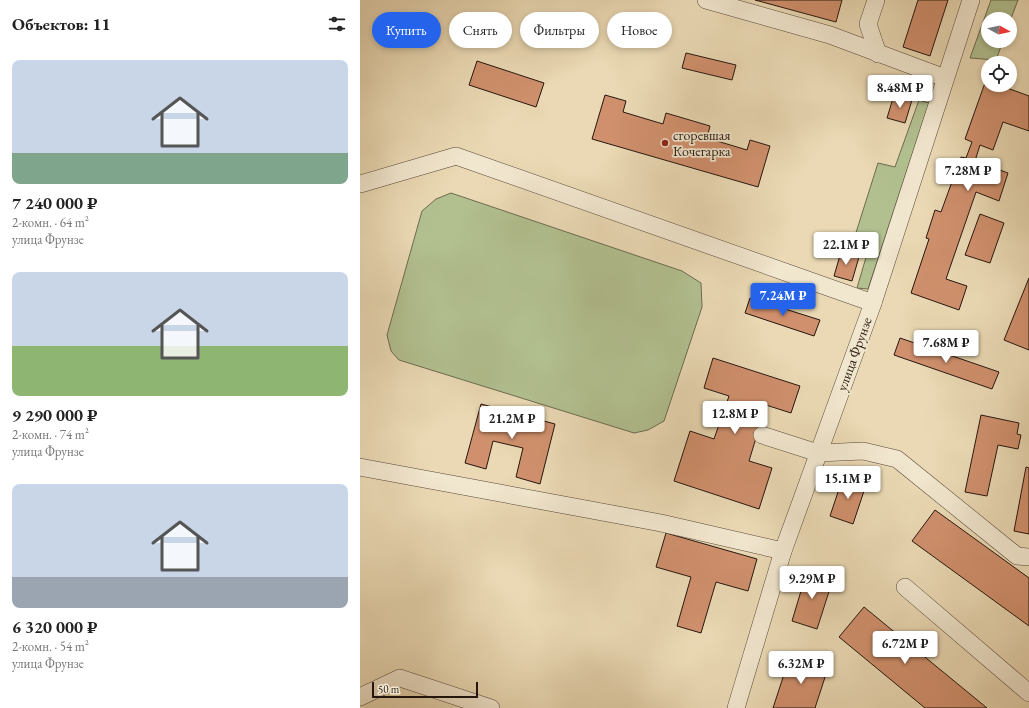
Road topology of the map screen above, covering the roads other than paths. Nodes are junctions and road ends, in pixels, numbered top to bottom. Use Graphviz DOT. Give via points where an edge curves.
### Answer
graph roads {
  1 [pos="706,0"];
  2 [pos="876,0"];
  3 [pos="971,0"];
  4 [pos="878,54"];
  5 [pos="945,78"];
  6 [pos="360,184"];
  7 [pos="873,302"];
  8 [pos="762,435"];
  9 [pos="818,453"];
  10 [pos="360,467"];
  11 [pos="782,551"];
  12 [pos="1029,557"];
  13 [pos="905,587"];
  14 [pos="1029,692"];
  15 [pos="360,697"];
  16 [pos="491,708"];
  17 [pos="736,708"];
  1 -- 4 [label="street" via="830,35"];
  2 -- 4 [label="street" via="868,24"];
  3 -- 5 [label="street, улица Фрунзе"];
  4 -- 5 [label="street"];
  5 -- 7 [label="street, улица Фрунзе"];
  6 -- 7 [label="street" via="456,156"];
  7 -- 9 [label="street, улица Фрунзе"];
  8 -- 9 [label="street"];
  9 -- 11 [label="street, улица Фрунзе"];
  9 -- 12 [label="street" via="863,451 897,459 1017,556"];
  10 -- 11 [label="street" via="661,523"];
  11 -- 17 [label="street, улица Фрунзе"];
  13 -- 14 [label="street"];
  15 -- 16 [label="street" via="400,678"];
}
